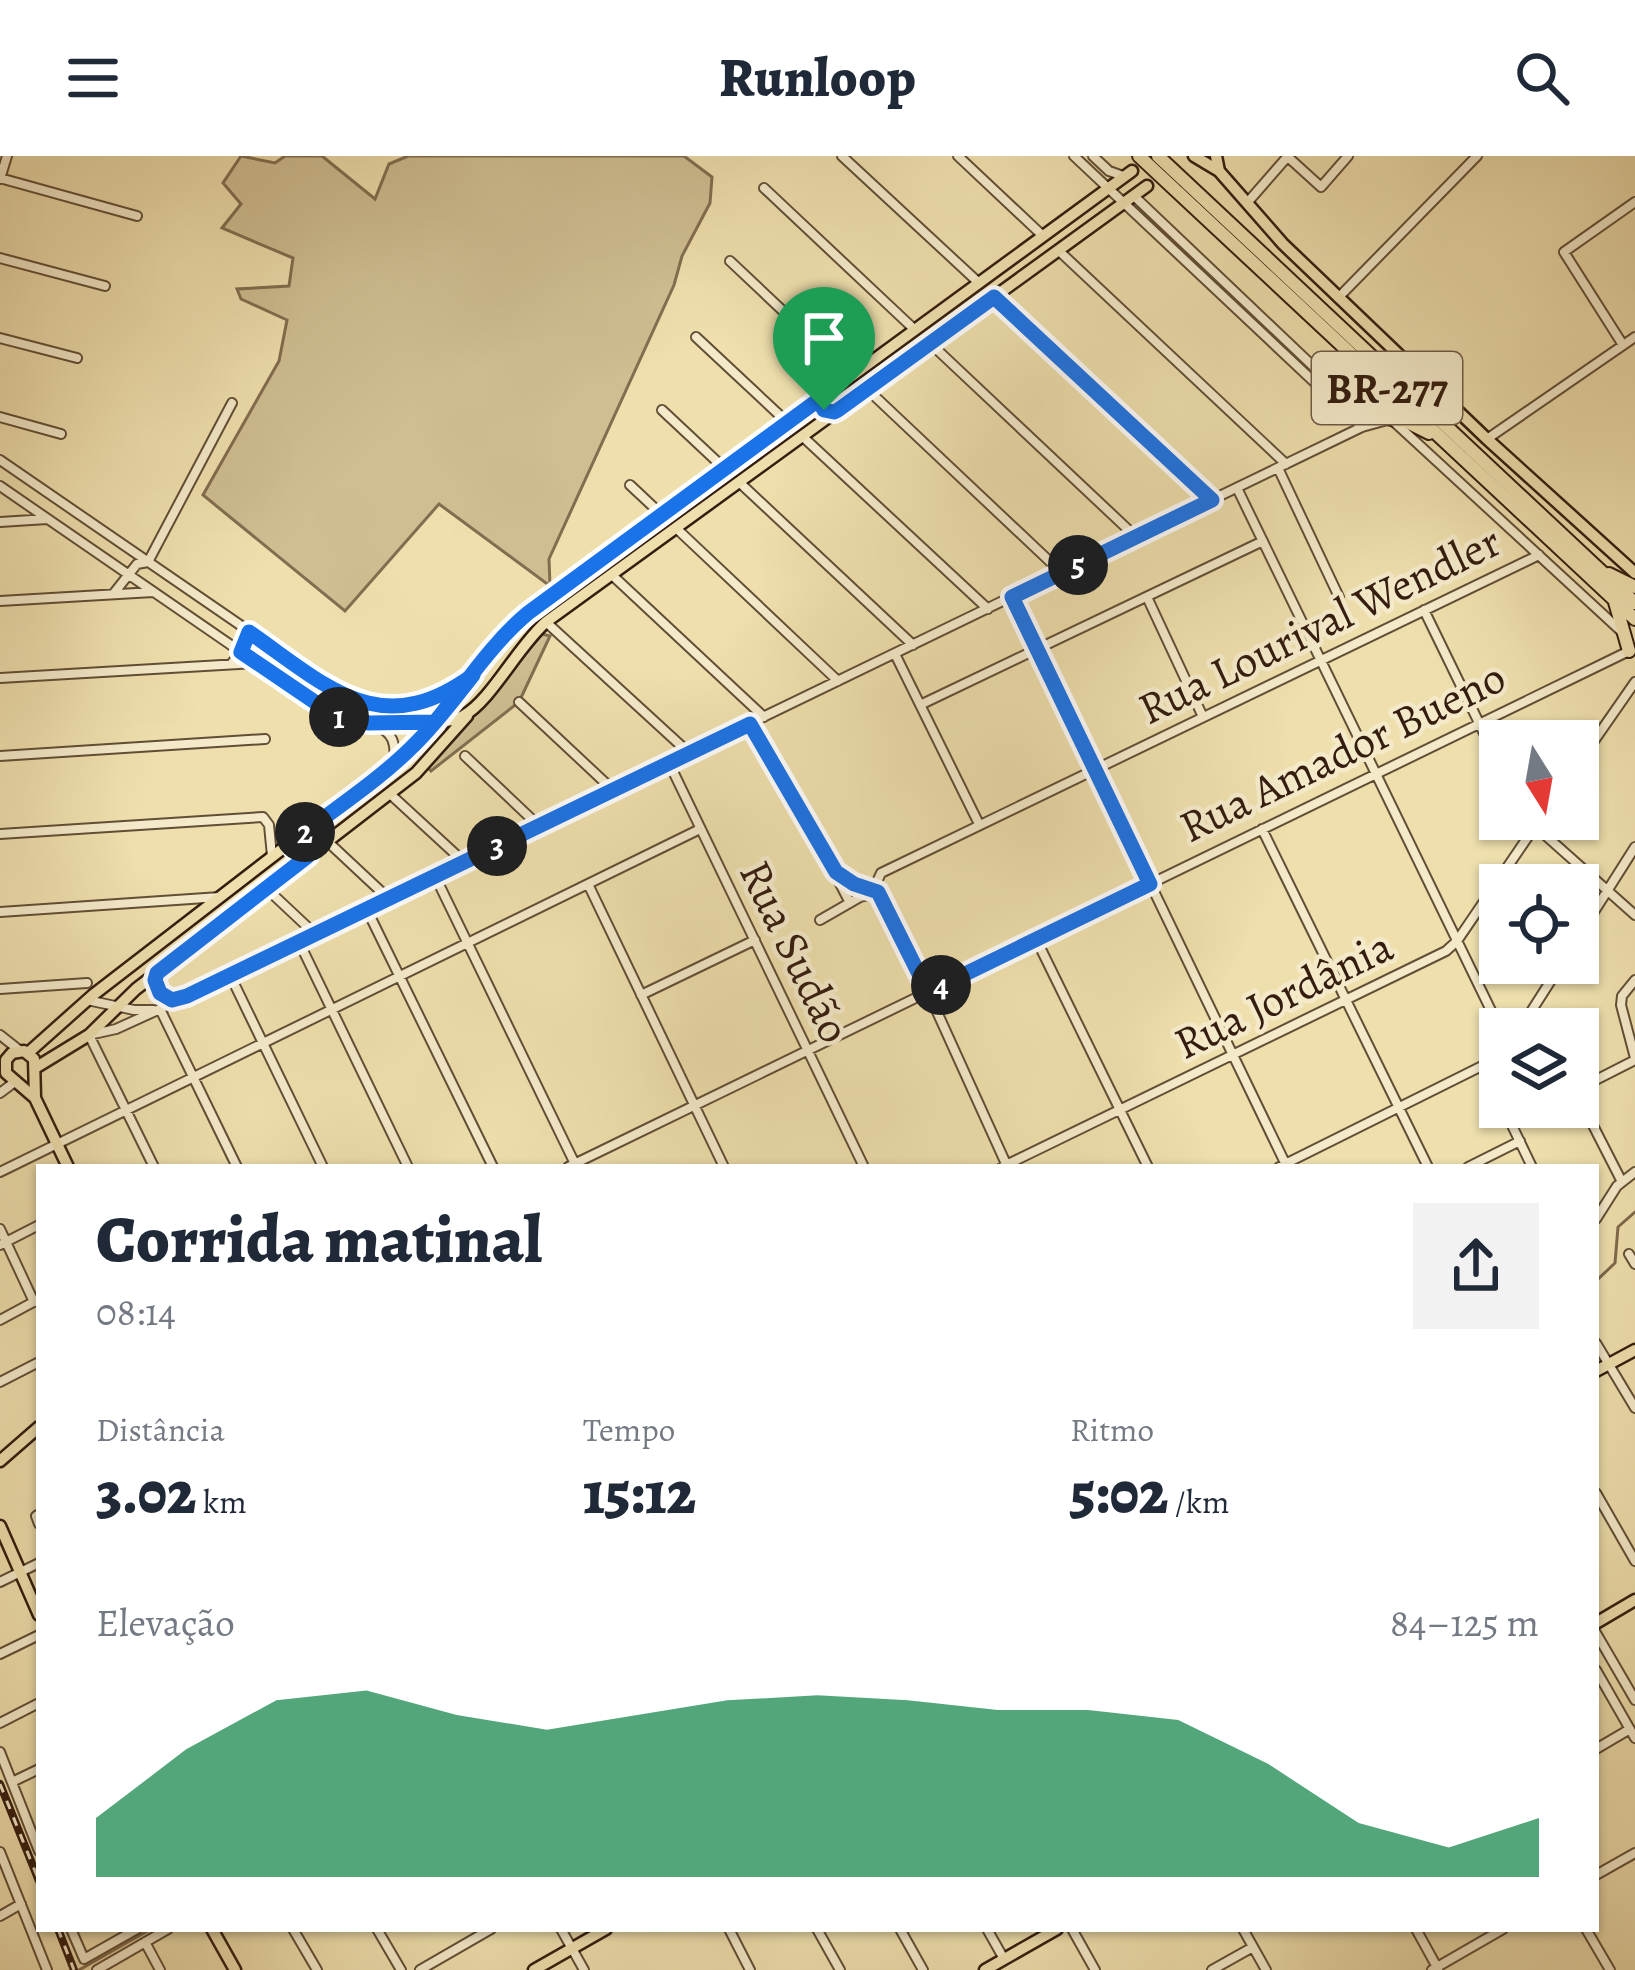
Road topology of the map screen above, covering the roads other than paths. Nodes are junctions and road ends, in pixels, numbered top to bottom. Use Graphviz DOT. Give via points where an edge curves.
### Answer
graph roads {
  1 [pos="7,156"];
  2 [pos="842,156"];
  3 [pos="958,156"];
  4 [pos="1074,156"];
  5 [pos="1093,156"];
  6 [pos="1139,156"];
  7 [pos="1158,156"];
  8 [pos="1214,156"];
  9 [pos="1288,156"];
  10 [pos="1348,156"];
  11 [pos="1477,156"];
  12 [pos="1187,158"];
  13 [pos="1219,171"];
  14 [pos="1128,174"];
  15 [pos="0,179"];
  16 [pos="1147,186"];
  17 [pos="764,188"];
  18 [pos="1108,189"];
  19 [pos="1128,199"];
  20 [pos="1635,202"];
  21 [pos="1246,204"];
  22 [pos="137,215"];
  23 [pos="1043,236"];
  24 [pos="1027,248"];
  25 [pos="1058,250"];
  26 [pos="0,258"];
  27 [pos="730,261"];
  28 [pos="1041,262"];
  29 [pos="1005,264"];
  30 [pos="1016,281"];
  31 [pos="979,283"];
  32 [pos="105,286"];
  33 [pos="994,297"];
  34 [pos="1338,298"];
  35 [pos="915,330"];
  36 [pos="696,337"];
  37 [pos="1635,337"];
  38 [pos="0,338"];
  39 [pos="930,343"];
  40 [pos="1623,345"];
  41 [pos="77,358"];
  42 [pos="852,376"];
  43 [pos="867,389"];
  44 [pos="825,395"];
  45 [pos="232,404"];
  46 [pos="662,410"];
  47 [pos="838,410"];
  48 [pos="800,414"];
  49 [pos="0,417"];
  50 [pos="1391,419"];
  51 [pos="788,423"];
  52 [pos="814,428"];
  53 [pos="1362,428"];
  54 [pos="62,434"];
  55 [pos="802,436"];
  56 [pos="1487,439"];
  57 [pos="1448,445"];
  58 [pos="0,460"];
  59 [pos="1282,466"];
  60 [pos="724,469"];
  61 [pos="739,482"];
  62 [pos="630,485"];
  63 [pos="0,486"];
  64 [pos="1237,488"];
  65 [pos="1212,500"];
  66 [pos="662,515"];
  67 [pos="48,519"];
  68 [pos="0,522"];
  69 [pos="676,528"];
  70 [pos="640,531"];
  71 [pos="1136,537"];
  72 [pos="1263,541"];
  73 [pos="622,544"];
  74 [pos="654,544"];
  75 [pos="1538,555"];
  76 [pos="633,559"];
  77 [pos="148,562"];
  78 [pos="1598,569"];
  79 [pos="1062,572"];
  80 [pos="1635,573"];
  81 [pos="129,575"];
  82 [pos="612,575"];
  83 [pos="1635,586"];
  84 [pos="153,592"];
  85 [pos="114,593"];
  86 [pos="1012,597"];
  87 [pos="1147,597"];
  88 [pos="1339,597"];
  89 [pos="0,601"];
  90 [pos="1615,601"];
  91 [pos="1635,603"];
  92 [pos="988,609"];
  93 [pos="1424,610"];
  94 [pos="1635,619"];
  95 [pos="546,622"];
  96 [pos="249,632"];
  97 [pos="1624,634"];
  98 [pos="222,639"];
  99 [pos="914,645"];
  100 [pos="1037,649"];
  101 [pos="241,652"];
  102 [pos="895,653"];
  103 [pos="1632,654"];
  104 [pos="1321,660"];
  105 [pos="258,663"];
  106 [pos="231,664"];
  107 [pos="213,665"];
  108 [pos="473,675"];
  109 [pos="0,679"];
  110 [pos="838,681"];
  111 [pos="1635,682"];
  112 [pos="519,702"];
  113 [pos="920,705"];
  114 [pos="473,709"];
  115 [pos="764,717"];
  116 [pos="1203,717"];
  117 [pos="1488,720"];
  118 [pos="435,722"];
  119 [pos="369,723"];
  120 [pos="750,724"];
  121 [pos="1479,724"];
  122 [pos="1599,734"];
  123 [pos="265,739"];
  124 [pos="689,753"];
  125 [pos="0,756"];
  126 [pos="465,756"];
  127 [pos="394,763"];
  128 [pos="669,763"];
  129 [pos="1095,769"];
  130 [pos="1376,774"];
  131 [pos="613,790"];
  132 [pos="389,793"];
  133 [pos="980,825"];
  134 [pos="539,826"];
  135 [pos="700,829"];
  136 [pos="1262,829"];
  137 [pos="0,834"];
  138 [pos="296,839"];
  139 [pos="1522,840"];
  140 [pos="1553,840"];
  141 [pos="327,841"];
  142 [pos="1635,847"];
  143 [pos="308,856"];
  144 [pos="272,857"];
  145 [pos="464,862"];
  146 [pos="831,866"];
  147 [pos="288,872"];
  148 [pos="435,876"];
  149 [pos="588,884"];
  150 [pos="1150,884"];
  151 [pos="266,888"];
  152 [pos="1607,891"];
  153 [pos="878,892"];
  154 [pos="388,899"];
  155 [pos="850,903"];
  156 [pos="1599,904"];
  157 [pos="199,905"];
  158 [pos="367,909"];
  159 [pos="0,911"];
  160 [pos="1635,915"];
  161 [pos="820,920"];
  162 [pos="315,934"];
  163 [pos="1036,939"];
  164 [pos="754,940"];
  165 [pos="1457,941"];
  166 [pos="299,942"];
  167 [pos="467,942"];
  168 [pos="157,973"];
  169 [pos="230,976"];
  170 [pos="399,976"];
  171 [pos="1635,980"];
  172 [pos="87,983"];
  173 [pos="0,989"];
  174 [pos="928,992"];
  175 [pos="641,994"];
  176 [pos="87,1000"];
  177 [pos="179,1000"];
  178 [pos="1346,1000"];
  179 [pos="118,1006"];
  180 [pos="1490,1008"];
  181 [pos="331,1009"];
  182 [pos="160,1010"];
  183 [pos="0,1035"];
  184 [pos="89,1035"];
  185 [pos="262,1042"];
  186 [pos="808,1051"];
  187 [pos="24,1052"];
  188 [pos="1232,1055"];
  189 [pos="1635,1059"];
  190 [pos="2,1063"];
  191 [pos="1479,1069"];
  192 [pos="34,1071"];
  193 [pos="193,1076"];
  194 [pos="1599,1080"];
  195 [pos="16,1081"];
  196 [pos="0,1093"];
  197 [pos="35,1098"];
  198 [pos="694,1106"];
  199 [pos="125,1109"];
  200 [pos="1399,1109"];
  201 [pos="1120,1110"];
  202 [pos="1514,1128"];
  203 [pos="1596,1128"];
  204 [pos="1520,1141"];
  205 [pos="56,1142"];
  206 [pos="67,1164"];
  207 [pos="152,1164"];
  208 [pos="236,1164"];
  209 [pos="322,1164"];
  210 [pos="407,1164"];
  211 [pos="492,1164"];
  212 [pos="572,1164"];
  213 [pos="577,1164"];
  214 [pos="723,1164"];
  215 [pos="863,1164"];
  216 [pos="1004,1164"];
  217 [pos="1009,1164"];
  218 [pos="1147,1164"];
  219 [pos="1283,1164"];
  220 [pos="1288,1164"];
  221 [pos="1426,1164"];
  222 [pos="1474,1164"];
  223 [pos="1531,1164"];
  224 [pos="0,1172"];
  225 [pos="1635,1172"];
  226 [pos="1622,1182"];
  227 [pos="1599,1215"];
  228 [pos="36,1227"];
  229 [pos="0,1229"];
  230 [pos="3,1244"];
  231 [pos="1629,1254"];
  232 [pos="1635,1264"];
  233 [pos="36,1300"];
  234 [pos="0,1320"];
  235 [pos="1599,1348"];
  236 [pos="1635,1350"];
  237 [pos="36,1364"];
  238 [pos="1610,1364"];
  239 [pos="1599,1370"];
  240 [pos="0,1382"];
  241 [pos="1635,1408"];
  242 [pos="36,1430"];
  243 [pos="0,1461"];
  244 [pos="1599,1498"];
  245 [pos="0,1526"];
  246 [pos="1635,1561"];
  247 [pos="36,1565"];
  248 [pos="21,1573"];
  249 [pos="0,1582"];
  250 [pos="1635,1600"];
  251 [pos="36,1608"];
  252 [pos="1599,1621"];
  253 [pos="36,1636"];
  254 [pos="1599,1638"];
  255 [pos="0,1654"];
  256 [pos="1599,1675"];
  257 [pos="1635,1700"];
  258 [pos="36,1705"];
  259 [pos="0,1723"];
  260 [pos="1633,1734"];
  261 [pos="1599,1748"];
  262 [pos="0,1752"];
  263 [pos="36,1770"];
  264 [pos="12,1782"];
  265 [pos="36,1843"];
  266 [pos="0,1852"];
  267 [pos="1635,1853"];
  268 [pos="1599,1873"];
  269 [pos="21,1904"];
  270 [pos="0,1916"];
  271 [pos="72,1932"];
  272 [pos="132,1932"];
  273 [pos="163,1932"];
  274 [pos="214,1932"];
  275 [pos="295,1932"];
  276 [pos="382,1932"];
  277 [pos="486,1932"];
  278 [pos="563,1932"];
  279 [pos="601,1932"];
  280 [pos="731,1932"];
  281 [pos="819,1932"];
  282 [pos="902,1932"];
  283 [pos="988,1932"];
  284 [pos="1052,1932"];
  285 [pos="1074,1932"];
  286 [pos="1245,1932"];
  287 [pos="1418,1932"];
  288 [pos="1498,1932"];
  289 [pos="1588,1932"];
  290 [pos="145,1942"];
  291 [pos="1253,1947"];
  292 [pos="572,1948"];
  293 [pos="1004,1959"];
  294 [pos="1436,1969"];
  295 [pos="46,1970"];
  296 [pos="97,1970"];
  297 [pos="160,1970"];
  298 [pos="235,1970"];
  299 [pos="317,1970"];
  300 [pos="401,1970"];
  301 [pos="420,1970"];
  302 [pos="534,1970"];
  303 [pos="584,1970"];
  304 [pos="750,1970"];
  305 [pos="840,1970"];
  306 [pos="923,1970"];
  307 [pos="985,1970"];
  308 [pos="1096,1970"];
  309 [pos="1212,1970"];
  310 [pos="1266,1970"];
  311 [pos="1610,1970"];
  1 -- 15 [label="street"];
  2 -- 31 [label="street"];
  3 -- 23 [label="street"];
  4 -- 18 [label="street"];
  5 -- 14 [label="street" via="1109,171"];
  6 -- 57 [label="highway, BR-277"];
  7 -- 78 [label="highway, BR-277"];
  8 -- 13 [label="main road, BR-277"];
  9 -- 10 [label="street" via="1321,187"];
  9 -- 21 [label="street"];
  11 -- 34 [label="street"];
  12 -- 13 [label="main road, BR-277"];
  13 -- 21 [label="main road, BR-277"];
  14 -- 18 [label="main road"];
  15 -- 22 [label="street"];
  16 -- 19 [label="main road"];
  17 -- 35 [label="street"];
  18 -- 19 [label="street"];
  18 -- 23 [label="main road"];
  19 -- 25 [label="main road"];
  19 -- 53 [label="street"];
  20 -- 40 [label="street" via="1564,252"];
  21 -- 34 [label="main road, BR-277"];
  23 -- 24 [label="main road"];
  24 -- 28 [label="main road" via="1025,260"];
  24 -- 29 [label="main road"];
  25 -- 28 [label="main road"];
  25 -- 59 [label="street"];
  26 -- 32 [label="street"];
  27 -- 42 [label="street"];
  28 -- 30 [label="main road"];
  29 -- 30 [label="main road" via="1018,271"];
  29 -- 31 [label="main road"];
  30 -- 33 [label="main road"];
  31 -- 35 [label="main road"];
  33 -- 39 [label="main road"];
  33 -- 65 [label="street"];
  34 -- 56 [label="main road, BR-277"];
  35 -- 42 [label="main road"];
  36 -- 51 [label="street"];
  37 -- 40 [label="street"];
  38 -- 41 [label="street"];
  39 -- 43 [label="main road"];
  39 -- 71 [label="street"];
  40 -- 56 [label="street"];
  42 -- 44 [label="main road"];
  43 -- 47 [label="main road"];
  43 -- 79 [label="street"];
  44 -- 47 [label="main road" via="824,410"];
  44 -- 48 [label="main road"];
  45 -- 77 [label="street"];
  46 -- 60 [label="street"];
  47 -- 52 [label="main road"];
  48 -- 51 [label="main road"];
  48 -- 52 [label="main road" via="812,413"];
  49 -- 54 [label="street"];
  50 -- 53 [label="street"];
  50 -- 57 [label="highway"];
  50 -- 75 [label="street"];
  51 -- 60 [label="main road"];
  52 -- 55 [label="main road"];
  53 -- 59 [label="street"];
  55 -- 61 [label="main road"];
  55 -- 92 [label="street"];
  56 -- 80 [label="main road"];
  57 -- 90 [label="highway, BR-277"];
  58 -- 77 [label="street"];
  59 -- 64 [label="street"];
  59 -- 88 [label="street"];
  60 -- 66 [label="main road"];
  61 -- 69 [label="main road"];
  61 -- 99 [label="street"];
  62 -- 66 [label="street"];
  63 -- 67 [label="street"];
  64 -- 65 [label="street"];
  64 -- 72 [label="street"];
  65 -- 71 [label="street"];
  66 -- 70 [label="main road"];
  67 -- 68 [label="street"];
  67 -- 81 [label="street"];
  69 -- 74 [label="main road"];
  69 -- 110 [label="street"];
  70 -- 73 [label="main road"];
  70 -- 74 [label="main road" via="644,544"];
  71 -- 79 [label="street"];
  72 -- 87 [label="street"];
  72 -- 104 [label="street"];
  73 -- 76 [label="main road" via="634,550"];
  73 -- 108 [label="main road" via="518,621"];
  74 -- 76 [label="main road"];
  75 -- 93 [label="street, Rua Lourival Wendler"];
  75 -- 97 [label="street"];
  76 -- 82 [label="main road"];
  77 -- 81 [label="street"];
  77 -- 96 [label="street"];
  78 -- 83 [label="highway"];
  78 -- 91 [label="highway, BR-277"];
  79 -- 86 [label="street"];
  81 -- 84 [label="street"];
  81 -- 85 [label="street"];
  82 -- 95 [label="main road"];
  82 -- 115 [label="street"];
  84 -- 85 [label="street"];
  84 -- 98 [label="street"];
  85 -- 89 [label="street"];
  86 -- 92 [label="street"];
  86 -- 100 [label="street"];
  87 -- 100 [label="street"];
  87 -- 116 [label="street"];
  90 -- 94 [label="highway, BR-277"];
  90 -- 97 [label="highway"];
  92 -- 99 [label="street"];
  93 -- 104 [label="street, Rua Lourival Wendler"];
  93 -- 121 [label="street"];
  95 -- 114 [label="main road"];
  95 -- 124 [label="street"];
  96 -- 101 [label="street"];
  96 -- 108 [label="street" via="336,692 372,705 435,699"];
  97 -- 103 [label="highway"];
  98 -- 101 [label="street"];
  98 -- 107 [label="street"];
  99 -- 102 [label="street"];
  100 -- 113 [label="street"];
  100 -- 129 [label="street"];
  101 -- 105 [label="street"];
  101 -- 106 [label="street"];
  102 -- 110 [label="street"];
  102 -- 113 [label="street"];
  103 -- 117 [label="street, Rua Amador Bueno"];
  104 -- 116 [label="street, Rua Lourival Wendler"];
  104 -- 130 [label="street"];
  105 -- 106 [label="street"];
  105 -- 119 [label="street" via="331,713"];
  106 -- 107 [label="street"];
  107 -- 109 [label="street"];
  108 -- 118 [label="main road"];
  110 -- 115 [label="street"];
  111 -- 122 [label="street"];
  112 -- 131 [label="street"];
  113 -- 133 [label="street"];
  114 -- 118 [label="main road"];
  114 -- 132 [label="main road"];
  115 -- 120 [label="street"];
  116 -- 129 [label="street, Rua Lourival Wendler"];
  118 -- 119 [label="street"];
  118 -- 127 [label="main road"];
  119 -- 127 [label="street" via="392,736"];
  120 -- 124 [label="street"];
  120 -- 146 [label="street"];
  121 -- 130 [label="street, Rua Amador Bueno"];
  123 -- 125 [label="street"];
  124 -- 128 [label="street"];
  126 -- 134 [label="street"];
  127 -- 138 [label="main road"];
  128 -- 131 [label="street"];
  128 -- 135 [label="street, Rua Sudão"];
  129 -- 133 [label="street, Rua Lourival Wendler"];
  129 -- 150 [label="street"];
  130 -- 136 [label="street, Rua Amador Bueno"];
  130 -- 165 [label="street"];
  131 -- 134 [label="street"];
  132 -- 141 [label="main road"];
  132 -- 145 [label="street"];
  133 -- 153 [label="street, Rua Lourival Wendler" via="881,873"];
  134 -- 145 [label="street"];
  135 -- 149 [label="street"];
  135 -- 164 [label="street, Rua Sudão"];
  136 -- 150 [label="street, Rua Amador Bueno"];
  136 -- 178 [label="street"];
  137 -- 144 [label="street" via="263,817"];
  138 -- 143 [label="main road" via="294,849"];
  138 -- 144 [label="main road"];
  139 -- 165 [label="street, Rua Jordânia"];
  140 -- 152 [label="street"];
  141 -- 143 [label="main road"];
  141 -- 154 [label="street"];
  142 -- 152 [label="street"];
  143 -- 147 [label="main road"];
  144 -- 147 [label="main road" via="283,857"];
  144 -- 157 [label="main road"];
  145 -- 148 [label="street"];
  146 -- 153 [label="street"];
  146 -- 155 [label="street"];
  147 -- 151 [label="main road"];
  148 -- 154 [label="street"];
  148 -- 167 [label="street"];
  149 -- 167 [label="street"];
  149 -- 175 [label="street"];
  150 -- 163 [label="street, Rua Amador Bueno"];
  150 -- 188 [label="street"];
  151 -- 162 [label="street"];
  151 -- 168 [label="main road"];
  152 -- 156 [label="street"];
  152 -- 160 [label="street"];
  153 -- 155 [label="street, Rua Lourival Wendler"];
  153 -- 174 [label="street"];
  154 -- 158 [label="street"];
  155 -- 161 [label="street, Rua Lourival Wendler"];
  157 -- 159 [label="street"];
  157 -- 176 [label="main road"];
  158 -- 162 [label="street"];
  158 -- 170 [label="street"];
  162 -- 166 [label="street"];
  163 -- 174 [label="street, Rua Amador Bueno"];
  163 -- 201 [label="street"];
  164 -- 175 [label="street"];
  164 -- 186 [label="street, Rua Sudão"];
  165 -- 178 [label="street, Rua Jordânia"];
  165 -- 180 [label="street"];
  166 -- 169 [label="street"];
  166 -- 181 [label="street"];
  167 -- 170 [label="street"];
  167 -- 212 [label="street"];
  168 -- 177 [label="main road" via="160,993"];
  168 -- 179 [label="main road"];
  169 -- 177 [label="street"];
  169 -- 185 [label="street"];
  170 -- 181 [label="street"];
  170 -- 211 [label="street"];
  171 -- 189 [label="street" via="1621,1005"];
  172 -- 173 [label="street"];
  174 -- 186 [label="street, Rua Amador Bueno"];
  174 -- 216 [label="street"];
  175 -- 198 [label="street"];
  176 -- 179 [label="street"];
  176 -- 187 [label="main road"];
  177 -- 182 [label="street"];
  178 -- 188 [label="street, Rua Jordânia"];
  178 -- 200 [label="street"];
  179 -- 182 [label="street"];
  179 -- 184 [label="main road"];
  181 -- 185 [label="street"];
  181 -- 210 [label="street"];
  182 -- 184 [label="street"];
  182 -- 193 [label="street"];
  183 -- 187 [label="street"];
  184 -- 192 [label="main road"];
  184 -- 199 [label="street"];
  185 -- 193 [label="street"];
  185 -- 209 [label="street"];
  186 -- 198 [label="street, Rua Amador Bueno"];
  186 -- 215 [label="street, Rua Sudão"];
  187 -- 190 [label="main road"];
  187 -- 192 [label="main road"];
  188 -- 201 [label="street, Rua Jordânia"];
  188 -- 219 [label="street"];
  189 -- 194 [label="street"];
  190 -- 195 [label="main road"];
  191 -- 200 [label="street"];
  192 -- 195 [label="main road"];
  192 -- 197 [label="main road"];
  193 -- 199 [label="street"];
  193 -- 208 [label="street"];
  195 -- 196 [label="street"];
  195 -- 197 [label="main road"];
  197 -- 205 [label="main road"];
  198 -- 213 [label="street, Rua Amador Bueno"];
  198 -- 214 [label="street"];
  199 -- 205 [label="street"];
  199 -- 207 [label="street"];
  200 -- 220 [label="street"];
  200 -- 221 [label="street"];
  201 -- 217 [label="street, Rua Jordânia"];
  201 -- 218 [label="street"];
  202 -- 204 [label="street"];
  203 -- 226 [label="street"];
  204 -- 222 [label="street"];
  204 -- 223 [label="street"];
  205 -- 206 [label="main road"];
  205 -- 224 [label="street"];
  225 -- 226 [label="street"];
  226 -- 227 [label="street"];
  228 -- 230 [label="street"];
  229 -- 230 [label="street"];
  230 -- 233 [label="street"];
  231 -- 232 [label="street"];
  233 -- 234 [label="street"];
  235 -- 238 [label="street"];
  236 -- 238 [label="main road"];
  237 -- 240 [label="street"];
  238 -- 239 [label="main road"];
  238 -- 241 [label="street"];
  242 -- 243 [label="main road"];
  244 -- 246 [label="street"];
  245 -- 248 [label="main road"];
  247 -- 248 [label="street"];
  248 -- 249 [label="street"];
  248 -- 251 [label="main road"];
  250 -- 252 [label="main road"];
  253 -- 255 [label="street"];
  254 -- 257 [label="street"];
  256 -- 260 [label="street"];
  258 -- 259 [label="street"];
  260 -- 261 [label="street"];
  262 -- 264 [label="street"];
  263 -- 264 [label="street"];
  264 -- 265 [label="street"];
  266 -- 269 [label="street"];
  267 -- 268 [label="street"];
  269 -- 270 [label="street"];
  269 -- 295 [label="street"];
  271 -- 272 [label="street" via="84,1959"];
  273 -- 290 [label="street"];
  274 -- 298 [label="main road"];
  275 -- 299 [label="street"];
  276 -- 300 [label="street"];
  277 -- 301 [label="street"];
  278 -- 292 [label="street"];
  279 -- 292 [label="main road"];
  280 -- 304 [label="street"];
  281 -- 305 [label="street"];
  282 -- 306 [label="street"];
  283 -- 293 [label="street"];
  284 -- 293 [label="main road"];
  285 -- 308 [label="street"];
  286 -- 291 [label="street"];
  287 -- 294 [label="street"];
  288 -- 294 [label="street"];
  289 -- 311 [label="street"];
  290 -- 296 [label="street"];
  290 -- 297 [label="street"];
  291 -- 309 [label="street"];
  291 -- 310 [label="street"];
  292 -- 302 [label="main road"];
  292 -- 303 [label="street"];
  293 -- 307 [label="main road"];
}
